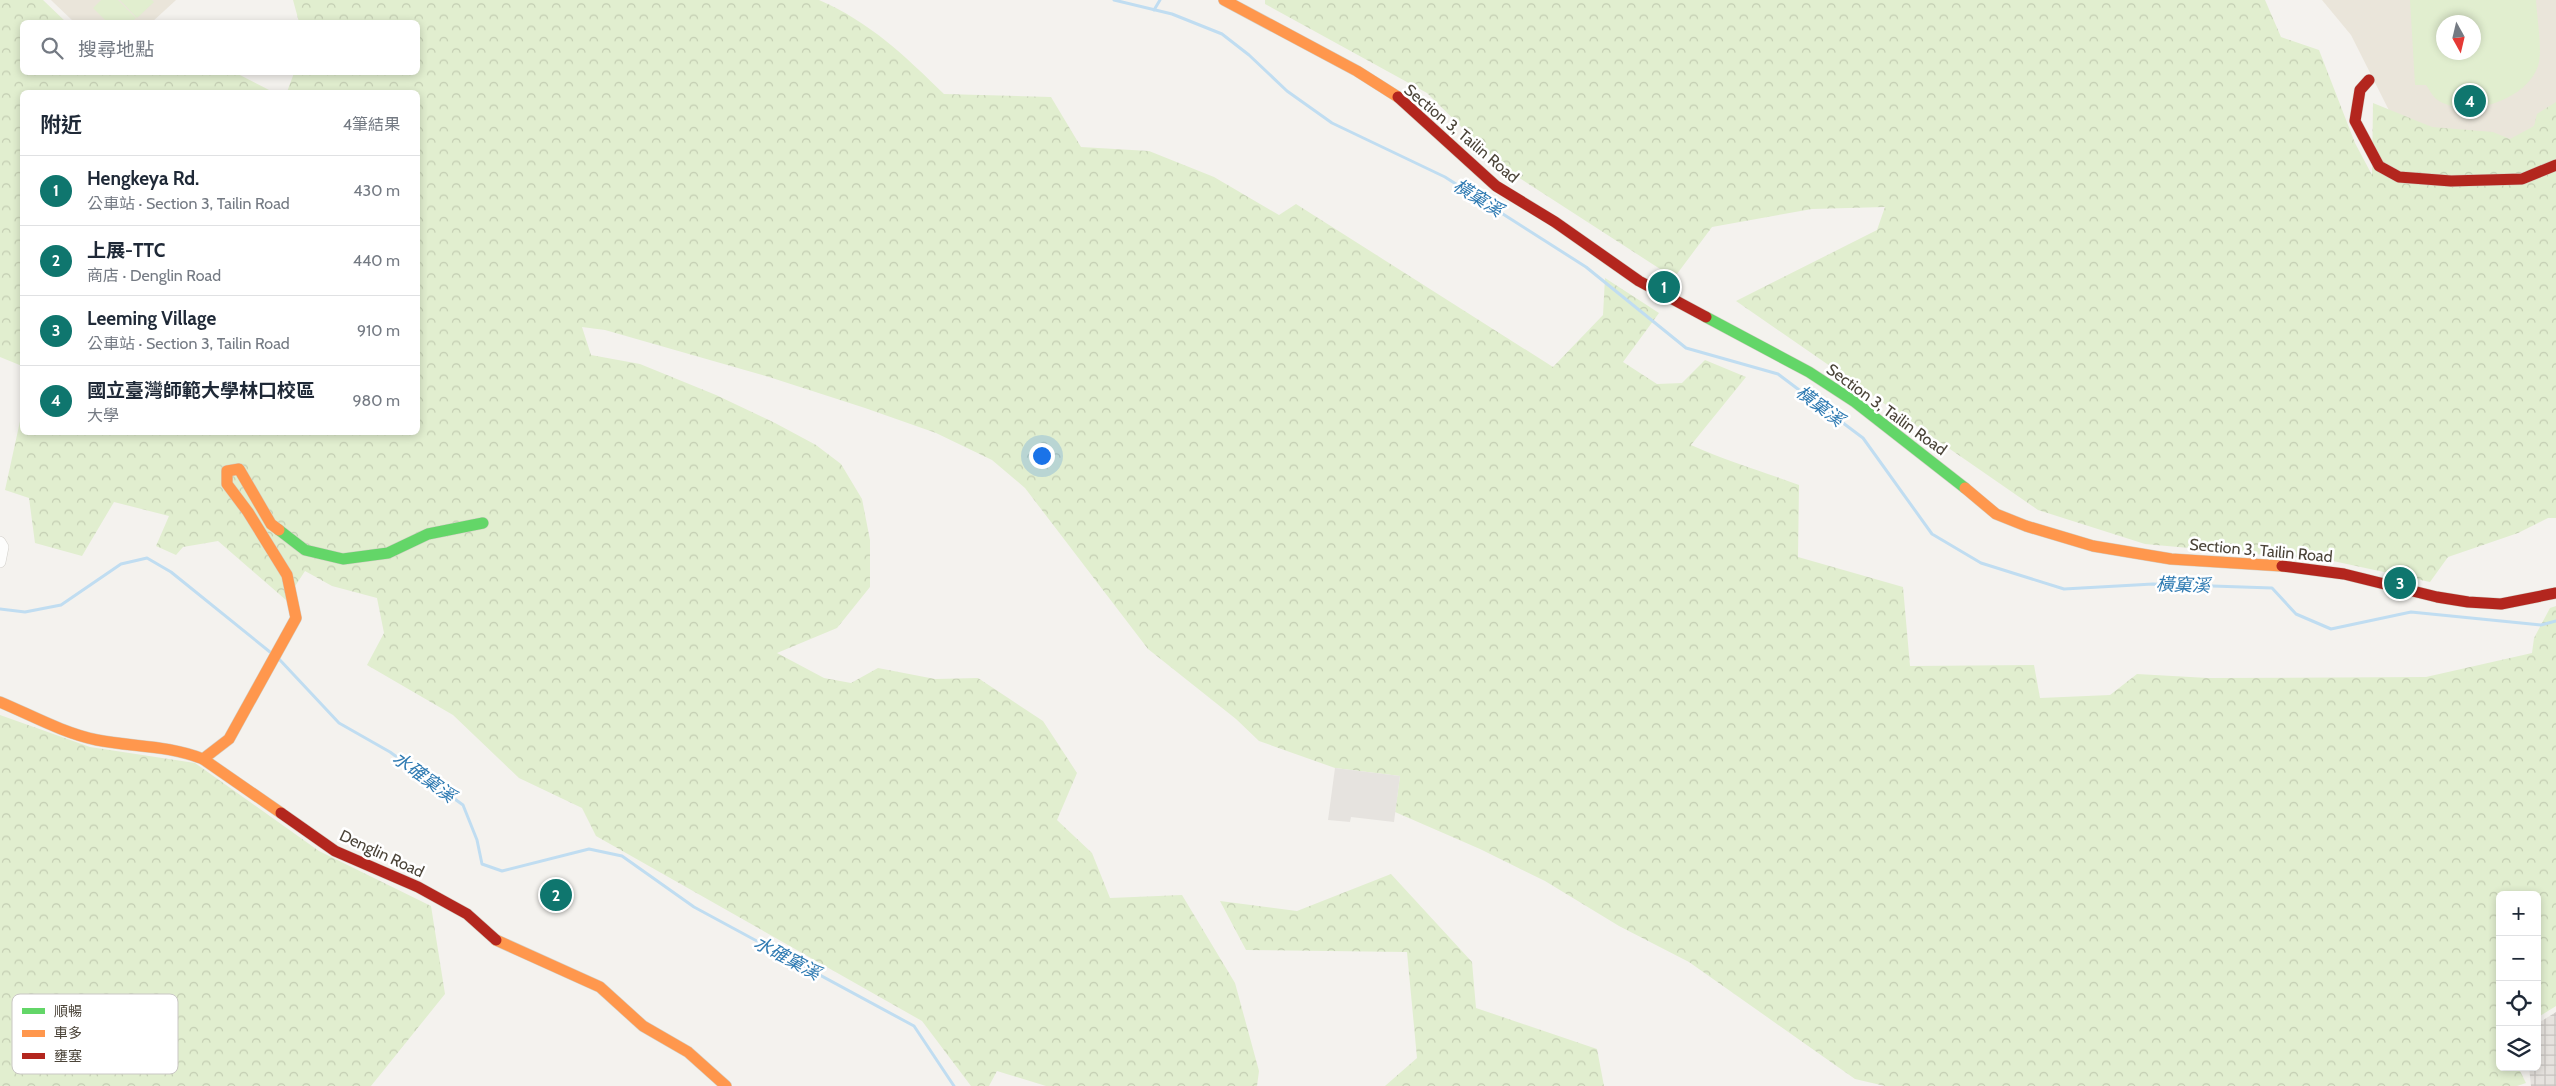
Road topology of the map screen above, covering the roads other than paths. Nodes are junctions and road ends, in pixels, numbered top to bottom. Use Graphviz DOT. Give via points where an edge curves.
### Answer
graph roads {
  1 [pos="1224,0"];
  2 [pos="2369,80"];
  3 [pos="2556,165"];
  4 [pos="483,523"];
  5 [pos="0,542"];
  6 [pos="0,562"];
  7 [pos="2556,593"];
  8 [pos="0,702"];
  9 [pos="203,759"];
  10 [pos="726,1086"];
  1 -- 7 [label="street, Section 3, Tailin Road" via="1357,71 1407,103 1496,186 1555,222 1638,281 1810,372 1939,466 1996,514 2093,546 2171,559 2325,571 2468,602 2501,604"];
  2 -- 3 [label="street" via="2360,90 2355,121 2379,166 2399,177 2451,181 2522,179"];
  4 -- 9 [label="street" via="428,534 388,553 343,559 305,550 298,545 271,524 239,469 228,472 227,484 288,575 296,618 229,739"];
  5 -- 6 [label="street" via="3,547"];
  8 -- 9 [label="street, Denglin Road" via="98,740 133,742 190,753"];
  9 -- 10 [label="street, Denglin Road" via="335,851 418,887 467,914 492,938 600,988 643,1026 688,1052"];
}
